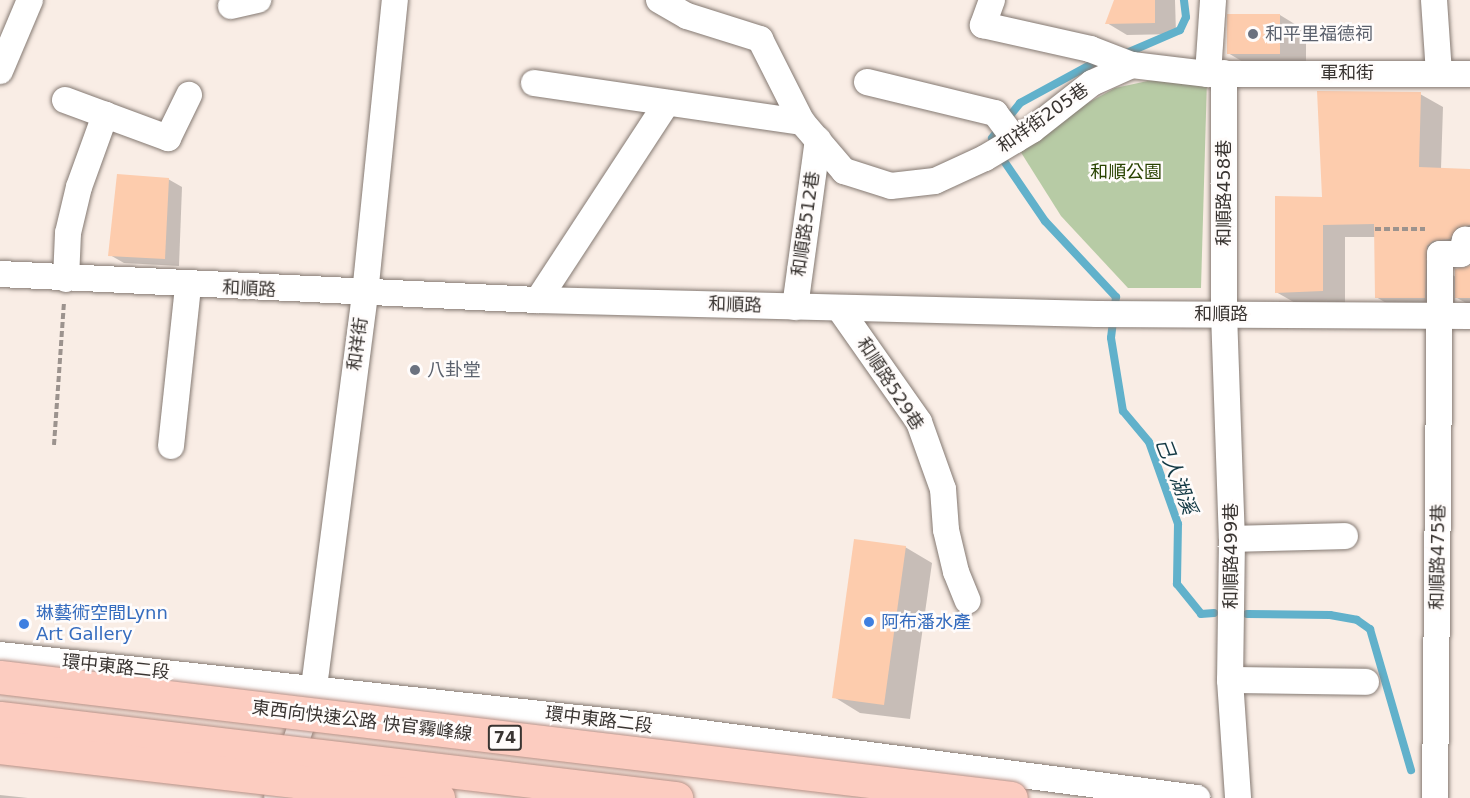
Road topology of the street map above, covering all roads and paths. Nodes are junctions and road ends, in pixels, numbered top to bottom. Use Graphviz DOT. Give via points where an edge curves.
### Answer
graph roads {
  1 [pos="30,0"];
  2 [pos="258,0"];
  3 [pos="395,0"];
  4 [pos="659,0"];
  5 [pos="992,0"];
  6 [pos="1213,0"];
  7 [pos="1434,0"];
  8 [pos="231,6"];
  9 [pos="1124,64"];
  10 [pos="0,71"];
  11 [pos="1216,73"];
  12 [pos="1439,73"];
  13 [pos="1470,74"];
  14 [pos="867,82"];
  15 [pos="534,83"];
  16 [pos="189,95"];
  17 [pos="65,100"];
  18 [pos="667,103"];
  19 [pos="105,115"];
  20 [pos="810,131"];
  21 [pos="1014,139"];
  22 [pos="1375,229"];
  23 [pos="1425,229"];
  24 [pos="1470,240"];
  25 [pos="0,274"];
  26 [pos="66,279"];
  27 [pos="188,286"];
  28 [pos="365,294"];
  29 [pos="538,300"];
  30 [pos="795,307"];
  31 [pos="839,308"];
  32 [pos="1224,314"];
  33 [pos="1441,316"];
  34 [pos="1470,316"];
  35 [pos="54,445"];
  36 [pos="171,446"];
  37 [pos="1345,536"];
  38 [pos="1232,539"];
  39 [pos="968,602"];
  40 [pos="0,655"];
  41 [pos="0,678"];
  42 [pos="1230,680"];
  43 [pos="1366,681"];
  44 [pos="314,687"];
  45 [pos="0,718"];
  46 [pos="0,732"];
  47 [pos="0,747"];
  48 [pos="286,763"];
  49 [pos="1054,789"];
  50 [pos="277,793"];
  51 [pos="438,798"];
  52 [pos="572,798"];
  53 [pos="676,798"];
  54 [pos="1011,798"];
  55 [pos="1197,798"];
  56 [pos="1238,798"];
  57 [pos="1435,798"];
  1 -- 10 [label="street"];
  2 -- 8 [label="street"];
  3 -- 28 [label="street, 和祥街"];
  4 -- 20 [label="street, 和祥街205巷" via="687,16 760,39"];
  5 -- 9 [label="street" via="983,25 1090,49"];
  6 -- 11 [label="street, 和順路458巷"];
  7 -- 12 [label="street"];
  9 -- 11 [label="street"];
  9 -- 21 [label="street, 和祥街205巷"];
  11 -- 12 [label="street, 軍和街"];
  11 -- 32 [label="street, 和順路458巷"];
  12 -- 13 [label="street, 軍和街"];
  14 -- 21 [label="street" via="997,116"];
  15 -- 18 [label="street"];
  16 -- 19 [label="street" via="168,138"];
  17 -- 19 [label="street"];
  18 -- 20 [label="street"];
  18 -- 29 [label="street"];
  19 -- 26 [label="street" via="68,233"];
  20 -- 21 [label="street, 和祥街205巷" via="844,171 891,186 935,181"];
  20 -- 30 [label="street, 和順路512巷"];
  22 -- 23 [label="path"];
  24 -- 33 [label="street, 和順路475巷" via="1465,240 1461,254 1440,254"];
  25 -- 26 [label="street, 和順路"];
  26 -- 27 [label="street, 和順路"];
  26 -- 35 [label="path"];
  27 -- 28 [label="street, 和順路"];
  27 -- 36 [label="street"];
  28 -- 29 [label="street, 和順路"];
  28 -- 44 [label="street, 和祥街"];
  29 -- 30 [label="street, 和順路"];
  30 -- 31 [label="street, 和順路"];
  31 -- 32 [label="street, 和順路"];
  31 -- 39 [label="street, 和順路529巷" via="919,422 943,489 946,530"];
  32 -- 33 [label="street, 和順路"];
  32 -- 38 [label="street, 和順路499巷"];
  33 -- 34 [label="street, 和順路"];
  33 -- 57 [label="street, 和順路475巷"];
  37 -- 38 [label="street"];
  38 -- 42 [label="street, 和順路499巷"];
  40 -- 44 [label="street, 環中東路二段"];
  41 -- 54 [label="highway, 東西向快速公路 快官霧峰線 / 74, bridge"];
  42 -- 43 [label="street"];
  42 -- 56 [label="street, 和順路499巷"];
  44 -- 48 [label="street, 和祥街"];
  44 -- 49 [label="street, 環中東路二段" via="642,724"];
  45 -- 53 [label="highway, 74, bridge"];
  46 -- 48 [label="street"];
  47 -- 51 [label="highway, bridge"];
  48 -- 50 [label="street, 和祥街"];
  48 -- 52 [label="street"];
  49 -- 55 [label="street, 環中東路二段"];
}
